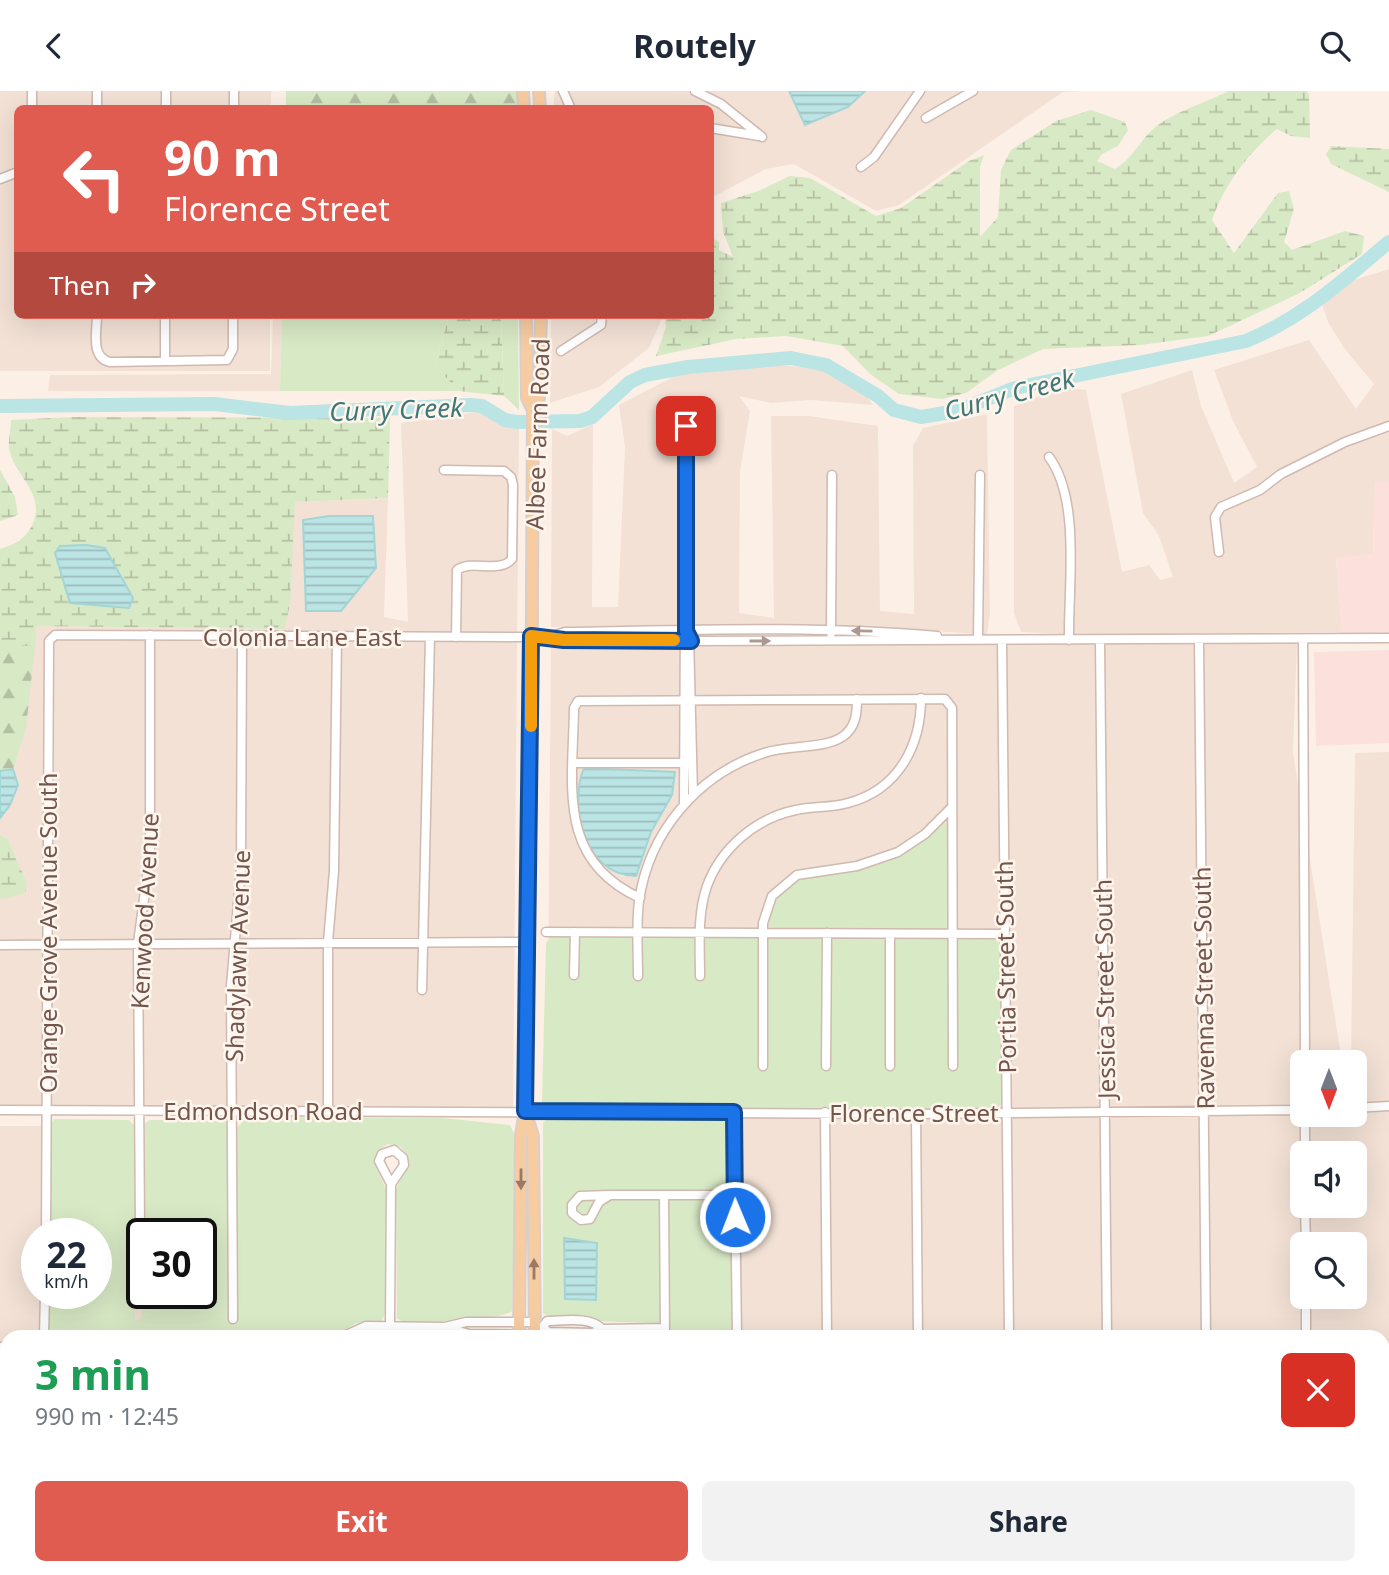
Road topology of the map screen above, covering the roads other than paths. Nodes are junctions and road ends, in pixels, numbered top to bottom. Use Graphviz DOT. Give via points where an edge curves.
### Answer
graph roads {
  1 [pos="695,91"];
  2 [pos="920,91"];
  3 [pos="973,91"];
  4 [pos="926,118"];
  5 [pos="714,129"];
  6 [pos="861,167"];
  7 [pos="97,319"];
  8 [pos="165,319"];
  9 [pos="233,319"];
  10 [pos="526,319"];
  11 [pos="541,319"];
  12 [pos="602,319"];
  13 [pos="561,351"];
  14 [pos="165,361"];
  15 [pos="533,410"];
  16 [pos="686,426"];
  17 [pos="1389,426"];
  18 [pos="1049,457"];
  19 [pos="444,470"];
  20 [pos="832,475"];
  21 [pos="980,475"];
  22 [pos="1219,552"];
  23 [pos="686,631"];
  24 [pos="831,631"];
  25 [pos="55,635"];
  26 [pos="150,635"];
  27 [pos="242,635"];
  28 [pos="337,636"];
  29 [pos="531,636"];
  30 [pos="430,637"];
  31 [pos="456,637"];
  32 [pos="549,637"];
  33 [pos="1389,638"];
  34 [pos="978,639"];
  35 [pos="1002,639"];
  36 [pos="1199,639"];
  37 [pos="1303,639"];
  38 [pos="1069,640"];
  39 [pos="1100,640"];
  40 [pos="687,641"];
  41 [pos="831,641"];
  42 [pos="921,698"];
  43 [pos="688,699"];
  44 [pos="857,699"];
  45 [pos="573,763"];
  46 [pos="688,763"];
  47 [pos="692,795"];
  48 [pos="684,804"];
  49 [pos="952,807"];
  50 [pos="640,898"];
  51 [pos="546,932"];
  52 [pos="575,932"];
  53 [pos="637,933"];
  54 [pos="700,933"];
  55 [pos="763,933"];
  56 [pos="827,933"];
  57 [pos="953,933"];
  58 [pos="890,934"];
  59 [pos="1004,934"];
  60 [pos="328,942"];
  61 [pos="528,942"];
  62 [pos="138,943"];
  63 [pos="232,943"];
  64 [pos="422,943"];
  65 [pos="0,945"];
  66 [pos="46,946"];
  67 [pos="574,975"];
  68 [pos="638,976"];
  69 [pos="700,976"];
  70 [pos="422,990"];
  71 [pos="1305,1050"];
  72 [pos="763,1066"];
  73 [pos="826,1066"];
  74 [pos="890,1066"];
  75 [pos="953,1066"];
  76 [pos="1389,1106"];
  77 [pos="1367,1107"];
  78 [pos="45,1109"];
  79 [pos="0,1110"];
  80 [pos="138,1110"];
  81 [pos="232,1110"];
  82 [pos="328,1110"];
  83 [pos="1290,1110"];
  84 [pos="525,1111"];
  85 [pos="1204,1111"];
  86 [pos="734,1112"];
  87 [pos="825,1112"];
  88 [pos="1006,1112"];
  89 [pos="1105,1112"];
  90 [pos="916,1114"];
  91 [pos="391,1184"];
  92 [pos="610,1195"];
  93 [pos="664,1195"];
  94 [pos="716,1195"];
  95 [pos="46,1218"];
  96 [pos="140,1218"];
  97 [pos="45,1309"];
  98 [pos="1306,1309"];
  99 [pos="233,1319"];
  100 [pos="571,1321"];
  101 [pos="482,1322"];
  102 [pos="520,1322"];
  103 [pos="390,1326"];
  104 [pos="445,1327"];
  105 [pos="602,1329"];
  106 [pos="44,1330"];
  107 [pos="355,1330"];
  108 [pos="460,1330"];
  109 [pos="481,1330"];
  110 [pos="519,1330"];
  111 [pos="536,1330"];
  112 [pos="571,1330"];
  113 [pos="623,1330"];
  114 [pos="665,1330"];
  115 [pos="737,1330"];
  116 [pos="827,1330"];
  117 [pos="918,1330"];
  118 [pos="1009,1330"];
  119 [pos="1107,1330"];
  120 [pos="1206,1330"];
  121 [pos="1306,1330"];
  1 -- 5 [label="street" via="721,104 762,137"];
  2 -- 6 [label="street" via="874,157"];
  3 -- 4 [label="street"];
  7 -- 14 [label="street" via="98,356 110,362"];
  8 -- 14 [label="street"];
  9 -- 14 [label="street" via="230,358 223,362"];
  10 -- 15 [label="main road, Albee Farm Road" via="527,398"];
  11 -- 15 [label="main road, Albee Farm Road" via="539,398"];
  12 -- 13 [label="street" via="601,325"];
  15 -- 29 [label="main road, Albee Farm Road"];
  16 -- 23 [label="street"];
  17 -- 22 [label="street" via="1345,442 1220,507 1215,517"];
  18 -- 38 [label="street" via="1060,474 1068,508"];
  19 -- 31 [label="street" via="504,471 513,485 512,559 504,565 457,570"];
  20 -- 24 [label="street"];
  21 -- 34 [label="street"];
  23 -- 24 [label="street, Colonia Lane East"];
  23 -- 32 [label="street, Colonia Lane East" via="565,632"];
  23 -- 40 [label="street"];
  34 -- 24 [label="street, Colonia Lane East, one-way"];
  24 -- 41 [label="street"];
  25 -- 26 [label="street, Colonia Lane East"];
  25 -- 66 [label="street, Orange Grove Avenue South" via="49,641"];
  26 -- 27 [label="street, Colonia Lane East"];
  26 -- 62 [label="street, Kenwood Avenue" via="150,854"];
  27 -- 28 [label="street, Colonia Lane East"];
  27 -- 63 [label="street, Shadylawn Avenue" via="241,868"];
  28 -- 30 [label="street, Colonia Lane East"];
  28 -- 60 [label="street" via="334,871"];
  29 -- 31 [label="street, Colonia Lane East"];
  29 -- 32 [label="street, Colonia Lane East"];
  29 -- 61 [label="main road, Albee Farm Road"];
  30 -- 31 [label="street, Colonia Lane East"];
  30 -- 64 [label="street"];
  32 -- 40 [label="street, Colonia Lane East"];
  33 -- 37 [label="street, Colonia Lane East"];
  34 -- 35 [label="street, Colonia Lane East"];
  34 -- 41 [label="street, Colonia Lane East"];
  35 -- 38 [label="street, Colonia Lane East"];
  35 -- 59 [label="street, Portia Street South"];
  36 -- 37 [label="street, Colonia Lane East"];
  36 -- 39 [label="street, Colonia Lane East"];
  36 -- 85 [label="street, Ravenna Street South"];
  37 -- 71 [label="street"];
  38 -- 39 [label="street, Colonia Lane East"];
  39 -- 89 [label="street, Jessica Street South"];
  40 -- 41 [label="street, Colonia Lane East, one-way"];
  40 -- 43 [label="street"];
  42 -- 44 [label="street"];
  42 -- 49 [label="street" via="948,701 952,708"];
  42 -- 54 [label="street" via="919,730 911,751 898,772 880,788 852,802 771,817 740,837 708,884"];
  43 -- 44 [label="street"];
  43 -- 45 [label="street" via="578,701"];
  43 -- 46 [label="street"];
  44 -- 47 [label="street" via="854,723 842,737 760,754 725,770"];
  45 -- 46 [label="street"];
  45 -- 50 [label="street" via="574,815 584,849 609,881"];
  46 -- 47 [label="street"];
  46 -- 48 [label="street"];
  47 -- 48 [label="street"];
  48 -- 50 [label="street" via="651,857"];
  49 -- 55 [label="street" via="898,852 865,864 791,878 769,900"];
  49 -- 57 [label="street"];
  50 -- 53 [label="street"];
  51 -- 52 [label="street"];
  52 -- 53 [label="street"];
  52 -- 67 [label="street"];
  53 -- 54 [label="street"];
  53 -- 68 [label="street"];
  54 -- 55 [label="street"];
  54 -- 69 [label="street"];
  55 -- 56 [label="street"];
  55 -- 72 [label="street"];
  56 -- 58 [label="street"];
  56 -- 73 [label="street"];
  57 -- 58 [label="street"];
  57 -- 59 [label="street"];
  57 -- 75 [label="street"];
  58 -- 74 [label="street"];
  59 -- 88 [label="street, Portia Street South"];
  60 -- 63 [label="street"];
  60 -- 64 [label="street"];
  60 -- 82 [label="street"];
  61 -- 64 [label="street"];
  61 -- 84 [label="main road, Albee Farm Road"];
  62 -- 63 [label="street"];
  62 -- 66 [label="street"];
  62 -- 80 [label="street, Kenwood Avenue"];
  63 -- 81 [label="street, Shadylawn Avenue"];
  64 -- 70 [label="street"];
  65 -- 66 [label="street"];
  66 -- 78 [label="street, Orange Grove Avenue South"];
  76 -- 77 [label="street"];
  78 -- 79 [label="street, Edmondson Road"];
  78 -- 80 [label="street, Edmondson Road"];
  78 -- 95 [label="street, Orange Grove Avenue South"];
  80 -- 81 [label="street, Edmondson Road"];
  80 -- 96 [label="street, Kenwood Avenue"];
  81 -- 82 [label="street, Edmondson Road"];
  81 -- 99 [label="street, Shadylawn Avenue"];
  82 -- 84 [label="street, Edmondson Road"];
  83 -- 85 [label="street, Florence Street"];
  84 -- 86 [label="street, Florence Street"];
  84 -- 102 [label="main road, one-way"];
  111 -- 84 [label="main road, one-way" via="533,1136"];
  85 -- 89 [label="street, Florence Street"];
  85 -- 120 [label="street, Ravenna Street South"];
  86 -- 87 [label="street, Florence Street"];
  86 -- 115 [label="street"];
  87 -- 90 [label="street, Florence Street"];
  87 -- 116 [label="street"];
  88 -- 89 [label="street, Florence Street"];
  88 -- 90 [label="street, Florence Street"];
  88 -- 118 [label="street, Portia Street South"];
  89 -- 119 [label="street, Jessica Street South"];
  90 -- 117 [label="street"];
  91 -- 103 [label="street"];
  92 -- 92 [label="street" via="580,1196 572,1213 581,1220 590,1219 599,1202"];
  92 -- 93 [label="street"];
  93 -- 94 [label="street"];
  93 -- 114 [label="street"];
  97 -- 106 [label="street"];
  98 -- 121 [label="street"];
  100 -- 105 [label="street" via="597,1323"];
  100 -- 111 [label="street" via="547,1321"];
  100 -- 112 [label="street"];
  101 -- 102 [label="street"];
  101 -- 104 [label="street"];
  101 -- 109 [label="street"];
  102 -- 110 [label="main road"];
  102 -- 111 [label="street"];
  103 -- 104 [label="street"];
  103 -- 107 [label="street"];
  104 -- 108 [label="street"];
  105 -- 113 [label="street"];
}
